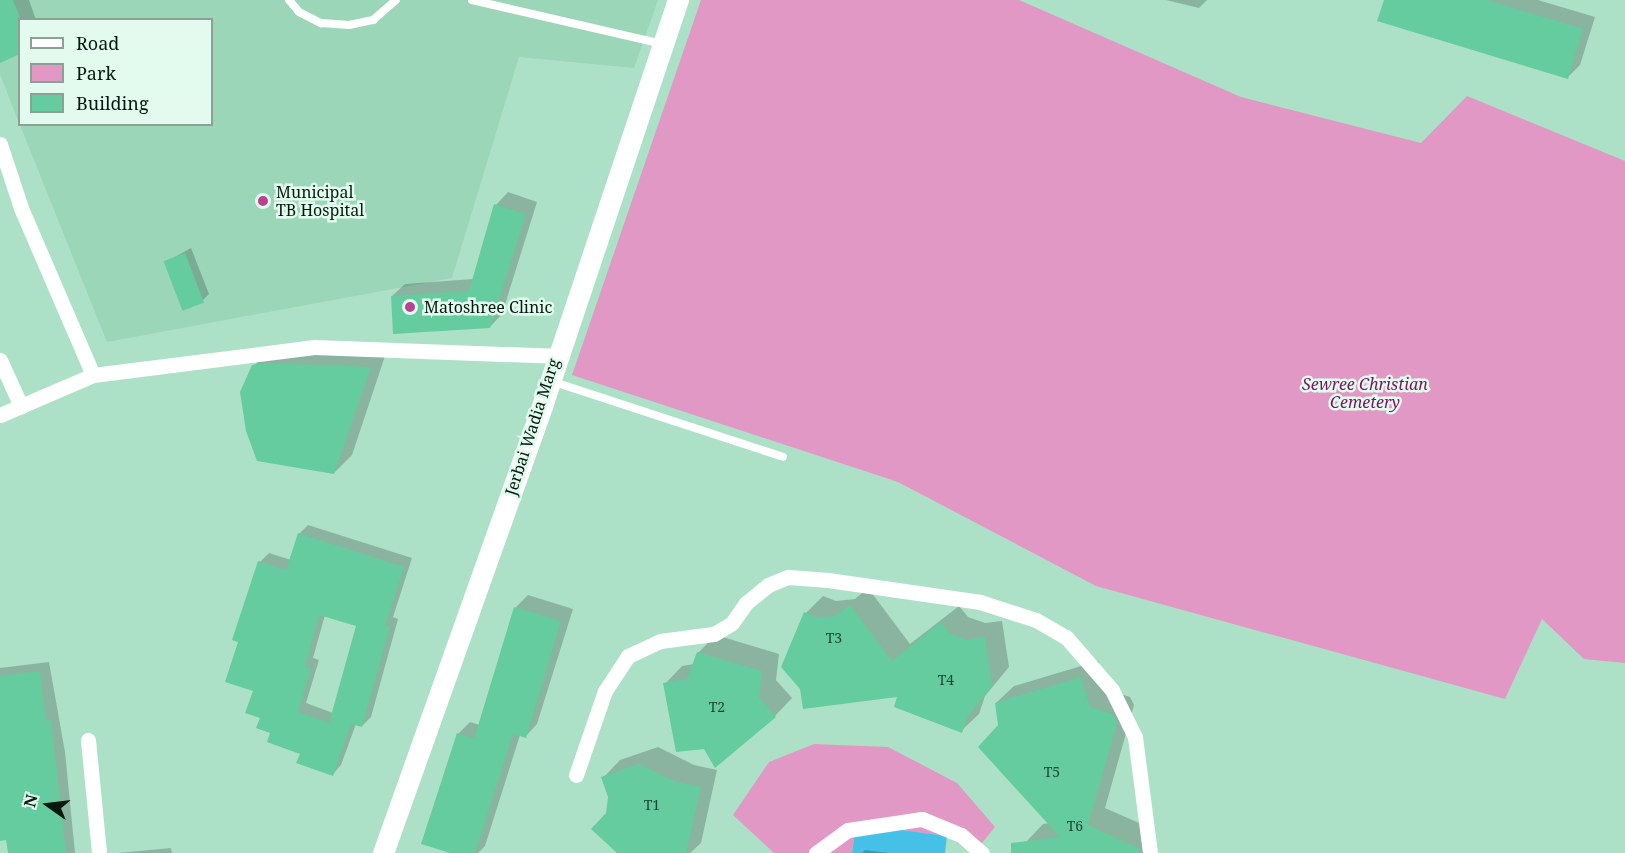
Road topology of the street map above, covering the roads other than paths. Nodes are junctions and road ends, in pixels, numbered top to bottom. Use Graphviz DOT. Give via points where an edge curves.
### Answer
graph roads {
  1 [pos="289,0"];
  2 [pos="396,0"];
  3 [pos="472,0"];
  4 [pos="678,0"];
  5 [pos="663,44"];
  6 [pos="0,144"];
  7 [pos="555,356"];
  8 [pos="0,360"];
  9 [pos="93,375"];
  10 [pos="549,380"];
  11 [pos="21,406"];
  12 [pos="0,415"];
  13 [pos="783,457"];
  14 [pos="88,740"];
  15 [pos="576,774"];
  16 [pos="99,853"];
  17 [pos="383,853"];
  18 [pos="816,853"];
  19 [pos="982,853"];
  20 [pos="1150,853"];
  1 -- 2 [label="lane" via="299,12 321,23 349,25 373,20"];
  3 -- 5 [label="lane"];
  4 -- 5 [label="main road, Jerbai Wadia Marg"];
  5 -- 7 [label="main road, Jerbai Wadia Marg"];
  6 -- 9 [label="street" via="21,208"];
  7 -- 9 [label="street" via="314,347"];
  7 -- 10 [label="main road, Jerbai Wadia Marg"];
  8 -- 11 [label="street"];
  9 -- 11 [label="street"];
  10 -- 13 [label="lane"];
  10 -- 17 [label="main road, Jerbai Wadia Marg"];
  11 -- 12 [label="street"];
  14 -- 16 [label="street"];
  15 -- 20 [label="street" via="605,691 628,656 660,641 714,634 732,623 746,603 768,585 788,577 828,580 980,602 1036,621 1066,637 1112,690 1135,737"];
  18 -- 19 [label="street" via="848,830 922,819 961,835"];
}
